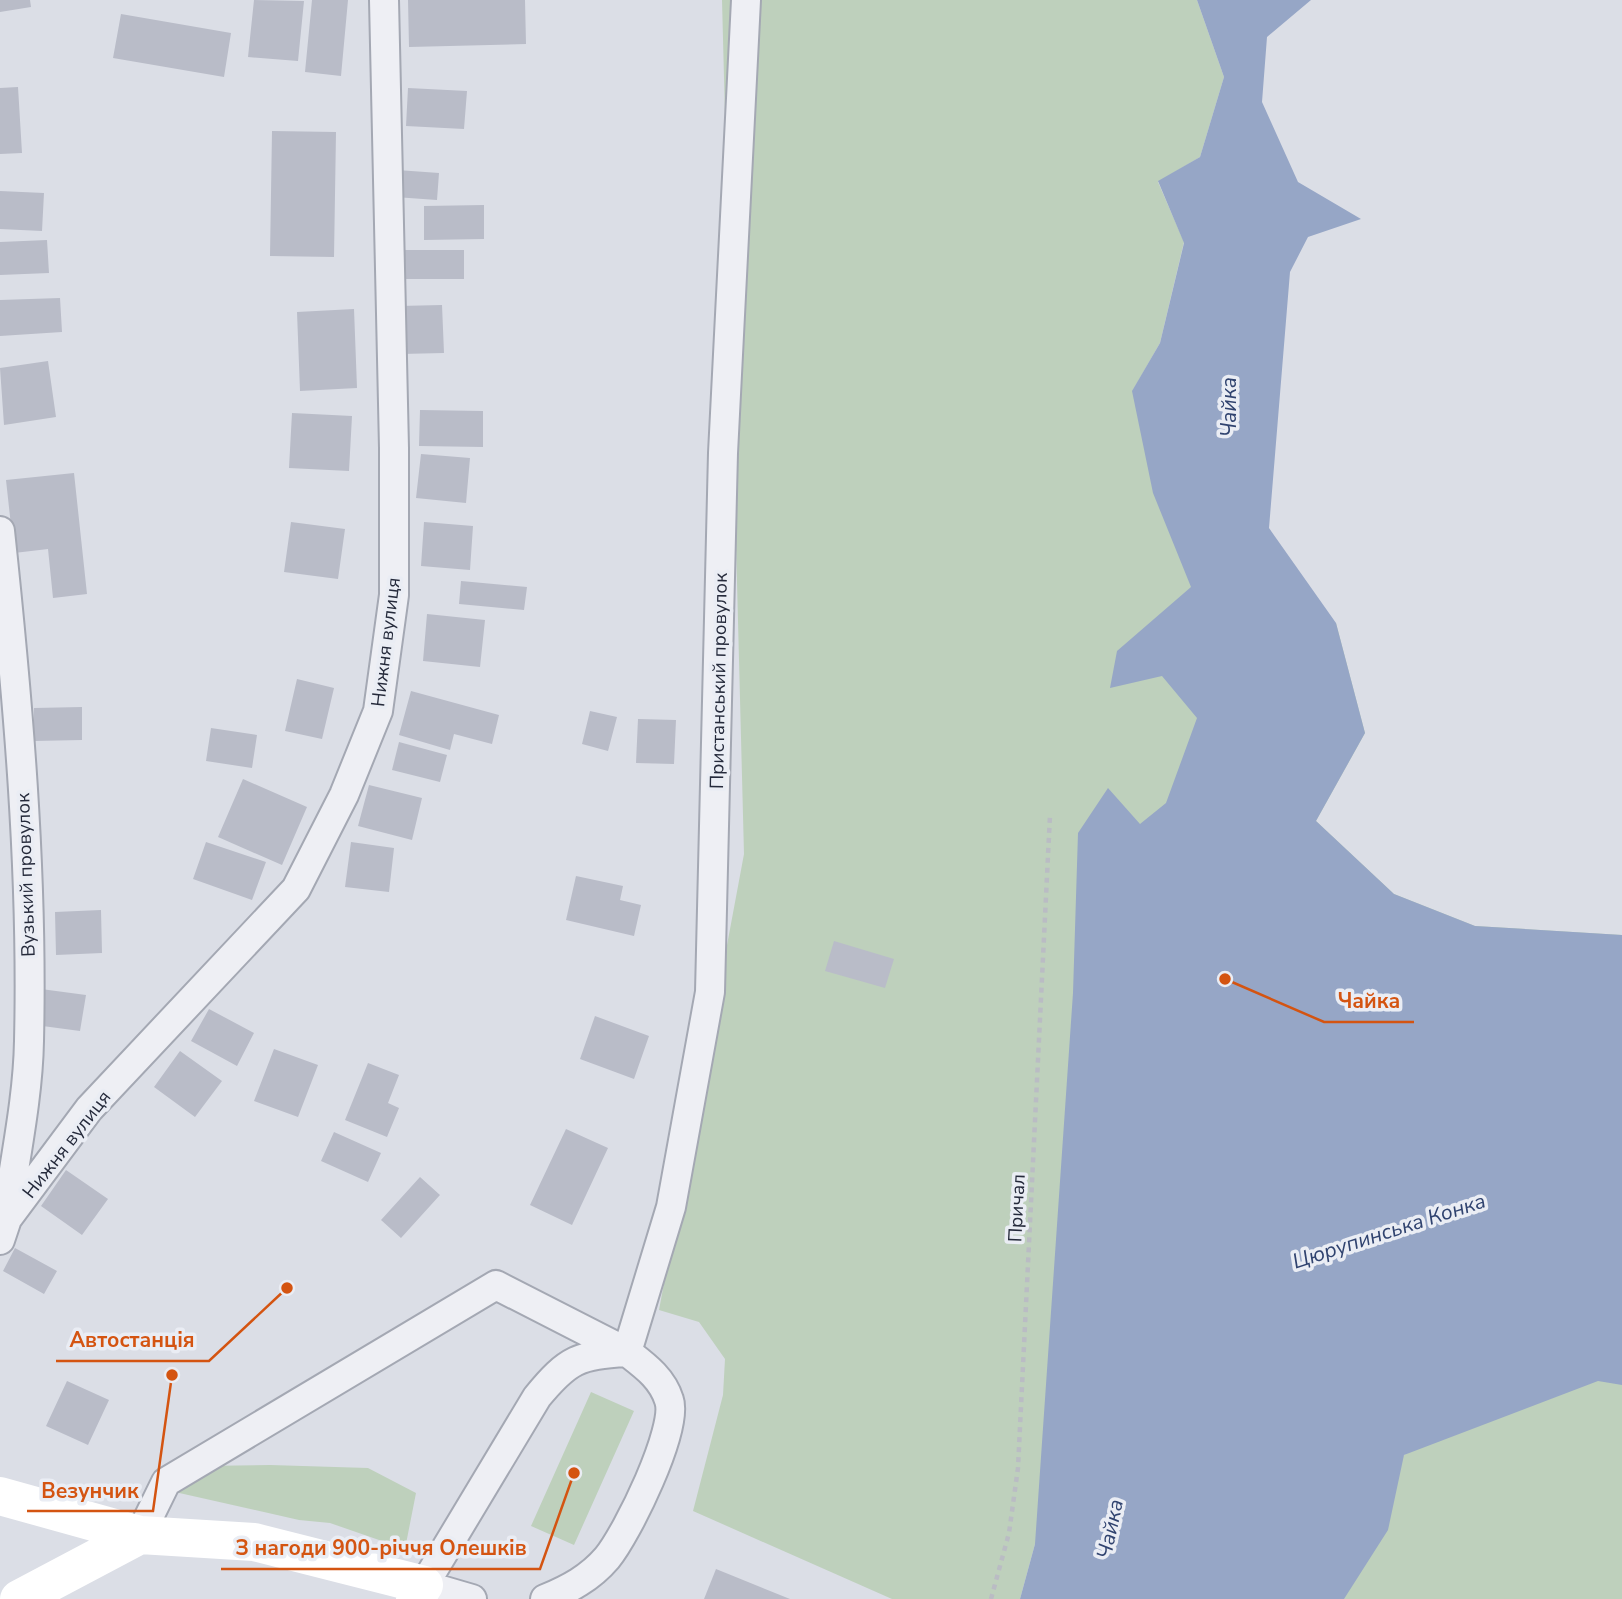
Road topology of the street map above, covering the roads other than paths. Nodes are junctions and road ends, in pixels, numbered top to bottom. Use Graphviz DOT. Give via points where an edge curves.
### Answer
graph roads {
  1 [pos="384,0"];
  2 [pos="747,0"];
  3 [pos="0,531"];
  4 [pos="4,1230"];
  5 [pos="627,1352"];
  6 [pos="0,1496"];
  7 [pos="140,1535"];
  8 [pos="420,1592"];
  9 [pos="19,1599"];
  10 [pos="472,1599"];
  11 [pos="545,1599"];
  1 -- 4 [label="street, Нижня вулиця" via="394,595 378,711 344,795 296,889 89,1108"];
  2 -- 5 [label="street, Пристанський провулок" via="723,453 710,992 671,1207"];
  3 -- 4 [label="street, Вузький провулок" via="17,684 29,1043"];
  5 -- 7 [label="street" via="496,1286 166,1482"];
  5 -- 8 [label="street" via="590,1355 560,1368 537,1397"];
  5 -- 11 [label="street" via="654,1373 670,1401 670,1430 625,1532 607,1559 577,1585"];
  6 -- 7 [label="street"];
  7 -- 8 [label="street" via="254,1542"];
  7 -- 9 [label="street"];
  8 -- 10 [label="street"];
}
